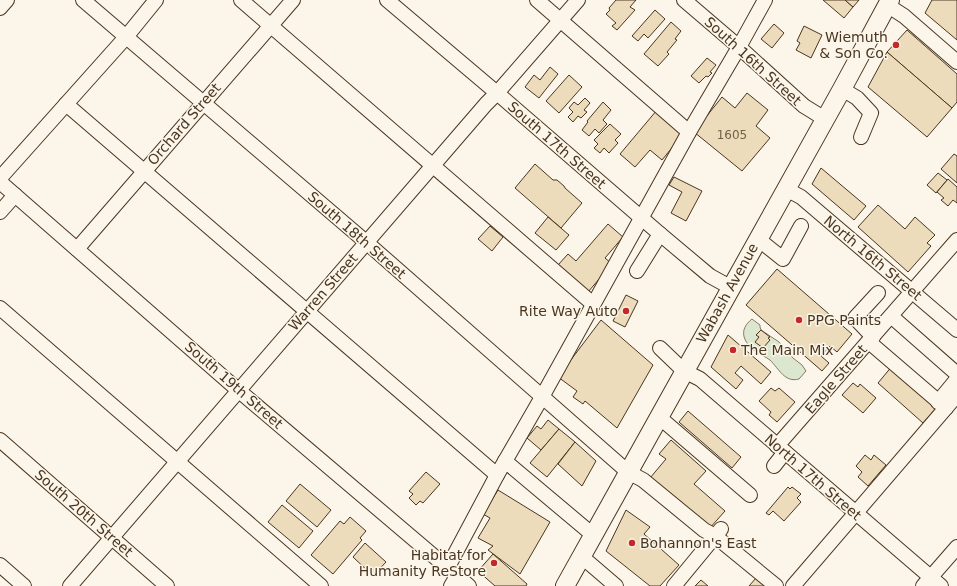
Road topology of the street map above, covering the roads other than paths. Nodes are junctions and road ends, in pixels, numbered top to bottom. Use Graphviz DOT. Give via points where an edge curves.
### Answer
graph roads {
  1 [pos="7,0"];
  2 [pos="83,0"];
  3 [pos="156,0"];
  4 [pos="241,0"];
  5 [pos="293,0"];
  6 [pos="387,0"];
  7 [pos="537,0"];
  8 [pos="578,0"];
  9 [pos="684,0"];
  10 [pos="765,0"];
  11 [pos="888,3"];
  12 [pos="0,8"];
  13 [pos="561,20"];
  14 [pos="270,26"];
  15 [pos="126,37"];
  16 [pos="739,47"];
  17 [pos="957,62"];
  18 [pos="842,89"];
  19 [pos="497,93"];
  20 [pos="203,103"];
  21 [pos="66,104"];
  22 [pos="825,119"];
  23 [pos="689,132"];
  24 [pos="861,137"];
  25 [pos="433,166"];
  26 [pos="144,171"];
  27 [pos="0,178"];
  28 [pos="0,182"];
  29 [pos="786,189"];
  30 [pos="15,195"];
  31 [pos="0,212"];
  32 [pos="641,219"];
  33 [pos="801,226"];
  34 [pos="660,234"];
  35 [pos="758,239"];
  36 [pos="957,240"];
  37 [pos="366,242"];
  38 [pos="77,249"];
  39 [pos="637,271"];
  40 [pos="730,286"];
  41 [pos="913,292"];
  42 [pos="878,293"];
  43 [pos="593,304"];
  44 [pos="0,308"];
  45 [pos="308,310"];
  46 [pos="891,316"];
  47 [pos="957,330"];
  48 [pos="871,339"];
  49 [pos="660,348"];
  50 [pos="684,371"];
  51 [pos="957,374"];
  52 [pos="957,379"];
  53 [pos="238,390"];
  54 [pos="542,396"];
  55 [pos="957,396"];
  56 [pos="942,405"];
  57 [pos="659,417"];
  58 [pos="0,440"];
  59 [pos="781,449"];
  60 [pos="177,461"];
  61 [pos="505,461"];
  62 [pos="774,466"];
  63 [pos="628,472"];
  64 [pos="497,475"];
  65 [pos="750,494"];
  66 [pos="856,514"];
  67 [pos="718,532"];
  68 [pos="593,535"];
  69 [pos="111,538"];
  70 [pos="957,547"];
  71 [pos="581,556"];
  72 [pos="0,565"];
  73 [pos="452,576"];
  74 [pos="932,583"];
  75 [pos="24,586"];
  76 [pos="70,586"];
  77 [pos="167,586"];
  78 [pos="321,586"];
  79 [pos="470,586"];
  80 [pos="565,586"];
  81 [pos="616,586"];
  82 [pos="674,586"];
  83 [pos="776,586"];
  84 [pos="793,586"];
  1 -- 12 [label="street"];
  2 -- 15 [label="street, South 18th Street"];
  3 -- 15 [label="street"];
  4 -- 14 [label="street"];
  5 -- 14 [label="street, Orchard Street"];
  6 -- 19 [label="street, South 17th Street"];
  7 -- 13 [label="street"];
  8 -- 13 [label="street, Warren Street"];
  9 -- 16 [label="street, South 16th Street"];
  10 -- 16 [label="street"];
  11 -- 17 [label="street"];
  11 -- 18 [label="main road, Wabash Avenue"];
  13 -- 19 [label="street, Warren Street"];
  13 -- 23 [label="street"];
  14 -- 20 [label="street, Orchard Street"];
  14 -- 25 [label="street"];
  15 -- 20 [label="street, South 18th Street"];
  15 -- 21 [label="street"];
  16 -- 22 [label="street, South 16th Street" via="804,106"];
  16 -- 23 [label="street"];
  18 -- 22 [label="main road, Wabash Avenue"];
  18 -- 24 [label="street" via="857,98 871,113"];
  19 -- 25 [label="street, Warren Street"];
  19 -- 32 [label="street, South 17th Street"];
  20 -- 26 [label="street, Orchard Street"];
  20 -- 37 [label="street, South 18th Street"];
  21 -- 26 [label="street"];
  21 -- 27 [label="street"];
  22 -- 29 [label="main road, Wabash Avenue"];
  23 -- 32 [label="street"];
  25 -- 37 [label="street, Warren Street"];
  25 -- 43 [label="street"];
  26 -- 38 [label="street, Orchard Street"];
  26 -- 45 [label="street"];
  28 -- 30 [label="street, South 19th Street"];
  29 -- 35 [label="main road, Wabash Avenue"];
  29 -- 41 [label="street, North 16th Street" via="801,197"];
  30 -- 31 [label="street"];
  30 -- 38 [label="street, South 19th Street"];
  32 -- 34 [label="street, South 17th Street"];
  32 -- 43 [label="street"];
  33 -- 35 [label="street" via="783,259"];
  34 -- 39 [label="street"];
  34 -- 40 [label="street, South 17th Street" via="710,276"];
  35 -- 40 [label="main road, Wabash Avenue"];
  36 -- 41 [label="street, Eagle Street"];
  37 -- 45 [label="street, Warren Street"];
  37 -- 54 [label="street, South 18th Street"];
  38 -- 53 [label="street, South 19th Street"];
  40 -- 50 [label="main road, Wabash Avenue"];
  41 -- 46 [label="street, Eagle Street"];
  41 -- 47 [label="street, North 16th Street"];
  42 -- 48 [label="street" via="855,318"];
  43 -- 54 [label="street"];
  44 -- 60 [label="street"];
  45 -- 53 [label="street, Warren Street"];
  45 -- 64 [label="street"];
  46 -- 48 [label="street, Eagle Street"];
  46 -- 51 [label="street"];
  48 -- 56 [label="street"];
  48 -- 59 [label="street, Eagle Street"];
  49 -- 50 [label="street, North 17th Street"];
  50 -- 57 [label="main road, Wabash Avenue"];
  50 -- 59 [label="street, North 17th Street" via="700,379"];
  52 -- 56 [label="street"];
  53 -- 60 [label="street, Warren Street"];
  53 -- 73 [label="street, South 19th Street"];
  54 -- 61 [label="street"];
  54 -- 63 [label="street, South 18th Street"];
  55 -- 56 [label="street"];
  56 -- 66 [label="street"];
  57 -- 63 [label="main road, Wabash Avenue"];
  57 -- 65 [label="street"];
  58 -- 69 [label="street, South 20th Street"];
  59 -- 62 [label="street, Eagle Street"];
  59 -- 66 [label="street, North 17th Street"];
  60 -- 69 [label="street, Warren Street"];
  60 -- 78 [label="street"];
  61 -- 64 [label="street"];
  61 -- 68 [label="street"];
  63 -- 67 [label="street, South 18th Street" via="643,480 704,530"];
  63 -- 68 [label="main road, Wabash Avenue"];
  64 -- 73 [label="street"];
  66 -- 74 [label="street, North 17th Street"];
  66 -- 84 [label="street"];
  67 -- 82 [label="street"];
  67 -- 83 [label="street, South 18th Street"];
  68 -- 71 [label="main road, Wabash Avenue"];
  69 -- 76 [label="street, Warren Street"];
  69 -- 77 [label="street, South 20th Street"];
  70 -- 74 [label="street"];
  71 -- 80 [label="main road, Wabash Avenue"];
  71 -- 81 [label="street"];
  72 -- 75 [label="street"];
  73 -- 79 [label="street, South 19th Street"];
}
